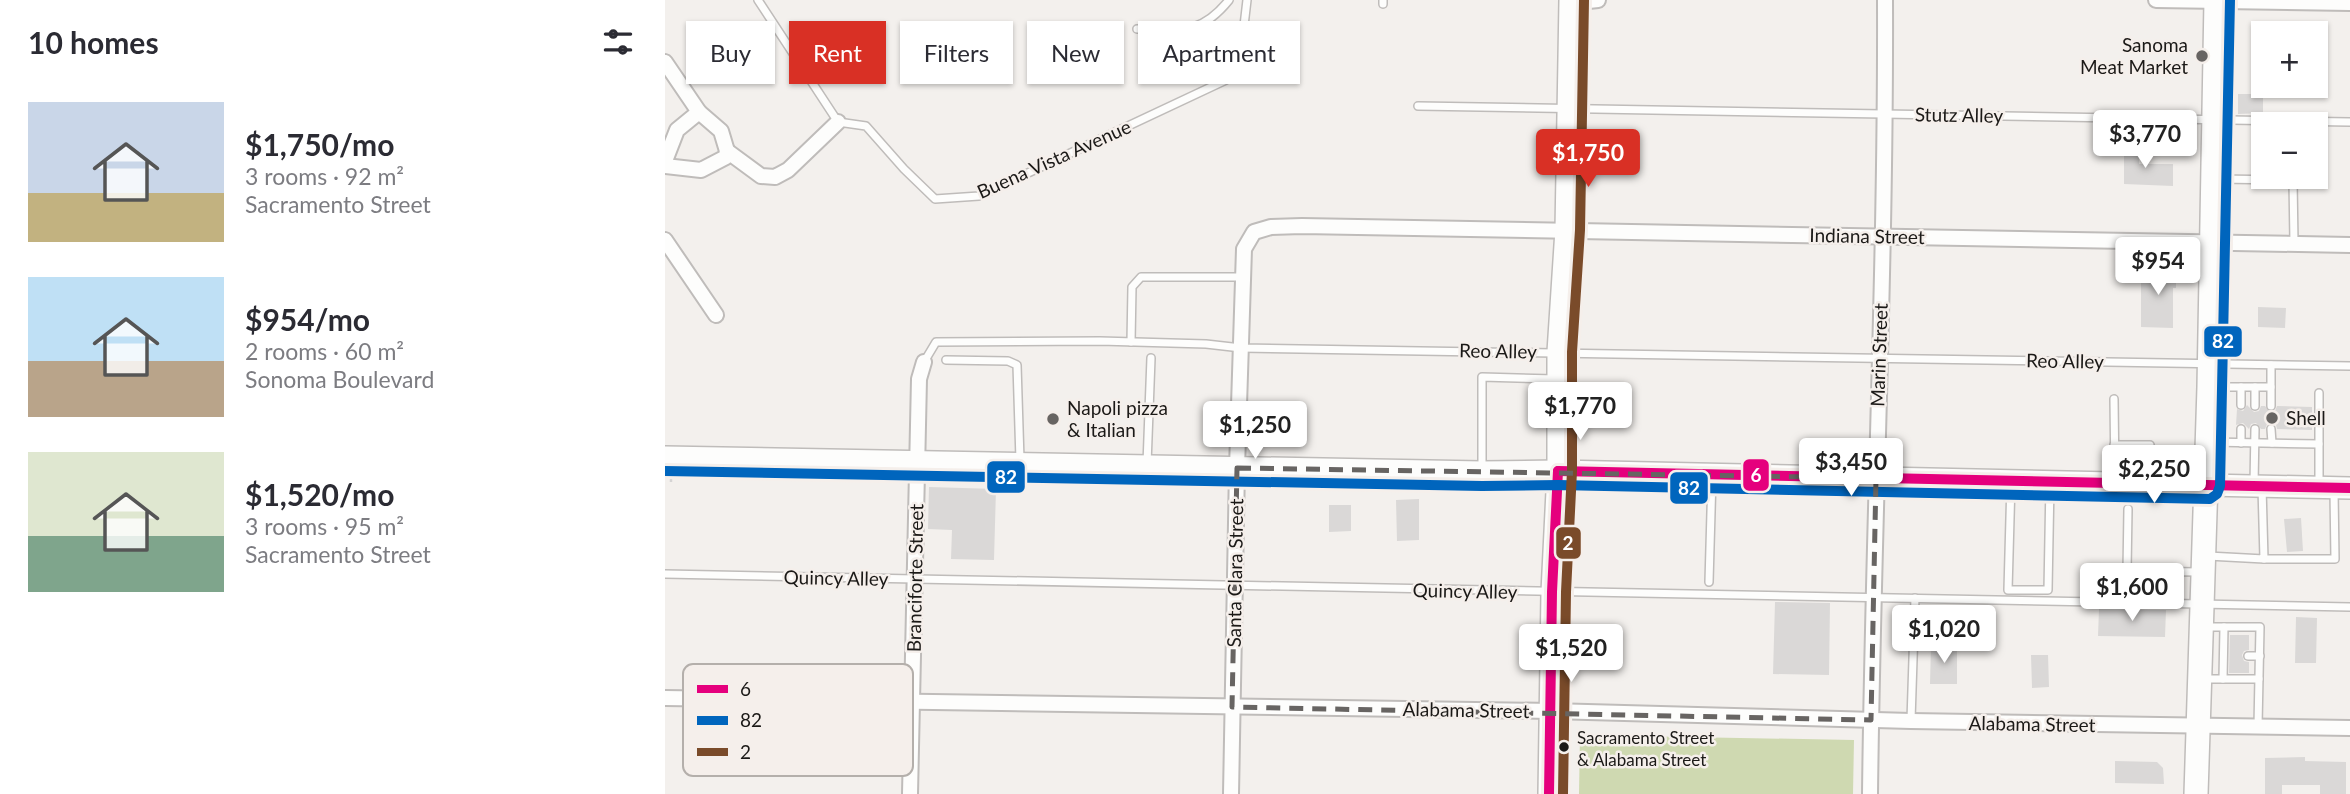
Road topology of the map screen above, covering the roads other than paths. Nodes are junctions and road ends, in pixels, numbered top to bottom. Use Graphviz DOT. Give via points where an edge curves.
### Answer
graph roads {
  1 [pos="758,0"];
  2 [pos="1229,0"];
  3 [pos="1247,0"];
  4 [pos="1598,0"];
  5 [pos="1885,0"];
  6 [pos="2156,0"];
  7 [pos="2216,1"];
  8 [pos="2263,1"];
  9 [pos="1570,2"];
  10 [pos="2350,4"];
  11 [pos="1137,29"];
  12 [pos="665,62"];
  13 [pos="1418,106"];
  14 [pos="1568,108"];
  15 [pos="699,112"];
  16 [pos="1885,114"];
  17 [pos="2214,120"];
  18 [pos="838,122"];
  19 [pos="2350,122"];
  20 [pos="727,151"];
  21 [pos="665,163"];
  22 [pos="2213,179"];
  23 [pos="1384,227"];
  24 [pos="1566,230"];
  25 [pos="1882,236"];
  26 [pos="665,240"];
  27 [pos="2211,242"];
  28 [pos="2294,243"];
  29 [pos="2350,244"];
  30 [pos="1243,277"];
  31 [pos="716,315"];
  32 [pos="1131,342"];
  33 [pos="1241,348"];
  34 [pos="1558,352"];
  35 [pos="1150,358"];
  36 [pos="1879,358"];
  37 [pos="946,360"];
  38 [pos="924,362"];
  39 [pos="2209,364"];
  40 [pos="2271,365"];
  41 [pos="2350,366"];
  42 [pos="1559,379"];
  43 [pos="2209,387"];
  44 [pos="2241,387"];
  45 [pos="2255,387"];
  46 [pos="2271,387"];
  47 [pos="2319,393"];
  48 [pos="2113,400"];
  49 [pos="2241,405"];
  50 [pos="2255,405"];
  51 [pos="2271,406"];
  52 [pos="2241,429"];
  53 [pos="2255,429"];
  54 [pos="2271,429"];
  55 [pos="2207,442"];
  56 [pos="2241,443"];
  57 [pos="2255,443"];
  58 [pos="2272,443"];
  59 [pos="2319,444"];
  60 [pos="2114,445"];
  61 [pos="2150,445"];
  62 [pos="917,460"];
  63 [pos="1020,462"];
  64 [pos="1147,465"];
  65 [pos="668,467"];
  66 [pos="1237,468"];
  67 [pos="1558,471"];
  68 [pos="1482,472"];
  69 [pos="1712,476"];
  70 [pos="1876,478"];
  71 [pos="2011,481"];
  72 [pos="2050,482"];
  73 [pos="2115,483"];
  74 [pos="2206,486"];
  75 [pos="2258,486"];
  76 [pos="2335,488"];
  77 [pos="2128,509"];
  78 [pos="2264,559"];
  79 [pos="2203,564"];
  80 [pos="665,574"];
  81 [pos="915,580"];
  82 [pos="1709,582"];
  83 [pos="1235,586"];
  84 [pos="2008,590"];
  85 [pos="2047,590"];
  86 [pos="1552,592"];
  87 [pos="1873,597"];
  88 [pos="1915,598"];
  89 [pos="2009,600"];
  90 [pos="2049,601"];
  91 [pos="2350,607"];
  92 [pos="2209,619"];
  93 [pos="2248,656"];
  94 [pos="2260,656"];
  95 [pos="913,664"];
  96 [pos="2200,678"];
  97 [pos="2223,679"];
  98 [pos="2259,679"];
  99 [pos="665,698"];
  100 [pos="683,698"];
  101 [pos="913,702"];
  102 [pos="1232,706"];
  103 [pos="1551,711"];
  104 [pos="1871,720"];
  105 [pos="1911,721"];
  106 [pos="2198,726"];
  107 [pos="2258,727"];
  108 [pos="2350,728"];
  109 [pos="910,776"];
  110 [pos="910,794"];
  111 [pos="1231,794"];
  112 [pos="1549,794"];
  113 [pos="1870,794"];
  114 [pos="2196,794"];
  1 -- 18 [label="lane"];
  2 -- 11 [label="lane" via="1215,17 1191,29"];
  3 -- 18 [label="lane, Buena Vista Avenue" via="1240,60 1226,80 979,196 935,199 866,126"];
  4 -- 9 [label="street"];
  5 -- 16 [label="street, Marin Street"];
  6 -- 7 [label="street"];
  7 -- 8 [label="street"];
  7 -- 17 [label="main road"];
  8 -- 10 [label="street"];
  9 -- 14 [label="main road"];
  12 -- 15 [label="street"];
  13 -- 14 [label="lane, Stutz Alley"];
  14 -- 16 [label="lane, Stutz Alley"];
  14 -- 24 [label="main road"];
  15 -- 20 [label="street" via="721,131"];
  15 -- 21 [label="street" via="677,130"];
  16 -- 17 [label="lane, Stutz Alley"];
  16 -- 25 [label="street, Marin Street"];
  17 -- 19 [label="lane, Stutz Alley"];
  17 -- 22 [label="main road"];
  18 -- 20 [label="street" via="775,177 761,176"];
  20 -- 21 [label="street" via="726,157 701,170"];
  22 -- 27 [label="main road"];
  22 -- 28 [label="lane" via="2293,180"];
  23 -- 24 [label="street, Indiana Street"];
  23 -- 30 [label="street, Santa Clara Street" via="1292,226 1254,233 1244,249"];
  24 -- 25 [label="street, Indiana Street"];
  24 -- 34 [label="main road"];
  25 -- 27 [label="street, Indiana Street"];
  25 -- 36 [label="street, Marin Street"];
  26 -- 31 [label="street"];
  27 -- 28 [label="street, Indiana Street"];
  27 -- 39 [label="main road"];
  28 -- 29 [label="street, Indiana Street"];
  30 -- 32 [label="lane" via="1141,277 1132,287"];
  30 -- 33 [label="street, Santa Clara Street"];
  32 -- 33 [label="lane, Reo Alley"];
  32 -- 38 [label="lane, Reo Alley" via="936,342"];
  33 -- 34 [label="lane, Reo Alley"];
  33 -- 66 [label="street, Santa Clara Street"];
  34 -- 36 [label="lane, Reo Alley"];
  34 -- 42 [label="main road"];
  35 -- 64 [label="lane"];
  36 -- 39 [label="lane, Reo Alley"];
  36 -- 70 [label="street, Marin Street"];
  37 -- 63 [label="lane" via="1017,365"];
  38 -- 62 [label="street, Branciforte Street" via="919,379"];
  39 -- 40 [label="lane, Reo Alley"];
  39 -- 43 [label="main road"];
  40 -- 41 [label="lane, Reo Alley"];
  40 -- 46 [label="lane"];
  42 -- 67 [label="main road"];
  42 -- 68 [label="lane" via="1482,377"];
  43 -- 44 [label="lane"];
  43 -- 55 [label="main road"];
  44 -- 45 [label="lane"];
  44 -- 49 [label="lane"];
  45 -- 46 [label="lane"];
  45 -- 50 [label="lane"];
  46 -- 51 [label="lane"];
  47 -- 59 [label="lane"];
  48 -- 60 [label="lane"];
  52 -- 56 [label="lane"];
  53 -- 57 [label="lane"];
  54 -- 58 [label="lane"];
  55 -- 56 [label="lane"];
  55 -- 74 [label="main road"];
  56 -- 57 [label="lane"];
  57 -- 58 [label="lane"];
  57 -- 75 [label="lane"];
  58 -- 59 [label="lane"];
  59 -- 76 [label="lane"];
  60 -- 61 [label="lane"];
  60 -- 73 [label="lane"];
  62 -- 63 [label="main road"];
  62 -- 65 [label="main road"];
  62 -- 81 [label="street, Branciforte Street"];
  63 -- 64 [label="main road"];
  64 -- 66 [label="main road"];
  66 -- 68 [label="main road"];
  66 -- 83 [label="street, Santa Clara Street"];
  67 -- 68 [label="main road"];
  67 -- 69 [label="main road"];
  67 -- 86 [label="main road"];
  69 -- 70 [label="main road"];
  69 -- 82 [label="lane"];
  70 -- 71 [label="main road"];
  70 -- 87 [label="street, Marin Street"];
  71 -- 72 [label="main road"];
  71 -- 84 [label="lane"];
  72 -- 73 [label="main road"];
  72 -- 85 [label="lane"];
  73 -- 74 [label="main road"];
  74 -- 75 [label="main road"];
  74 -- 79 [label="main road"];
  75 -- 76 [label="main road"];
  75 -- 78 [label="lane"];
  76 -- 78 [label="lane" via="2335,559"];
  77 -- 79 [label="lane" via="2127,571"];
  78 -- 79 [label="lane"];
  79 -- 92 [label="main road"];
  80 -- 81 [label="lane, Quincy Alley"];
  81 -- 83 [label="lane, Quincy Alley"];
  81 -- 95 [label="street, Branciforte Street"];
  83 -- 86 [label="lane, Quincy Alley"];
  83 -- 102 [label="street, Santa Clara Street"];
  84 -- 85 [label="lane"];
  84 -- 89 [label="lane"];
  85 -- 90 [label="lane"];
  86 -- 87 [label="lane, Quincy Alley"];
  86 -- 103 [label="main road"];
  87 -- 88 [label="lane, Quincy Alley"];
  87 -- 104 [label="street, Marin Street"];
  88 -- 89 [label="lane, Quincy Alley"];
  88 -- 105 [label="lane"];
  89 -- 90 [label="lane, Quincy Alley"];
  90 -- 92 [label="lane, Quincy Alley"];
  91 -- 92 [label="lane, Quincy Alley"];
  92 -- 94 [label="lane" via="2260,627"];
  92 -- 96 [label="main road"];
  92 -- 97 [label="lane" via="2226,655"];
  93 -- 94 [label="lane"];
  94 -- 98 [label="lane"];
  96 -- 97 [label="lane"];
  96 -- 106 [label="main road"];
  97 -- 98 [label="lane"];
  98 -- 107 [label="lane"];
  99 -- 100 [label="street, Alabama Street"];
  101 -- 102 [label="street, Alabama Street"];
  102 -- 103 [label="street, Alabama Street"];
  102 -- 111 [label="street, Santa Clara Street"];
  103 -- 104 [label="street, Alabama Street"];
  103 -- 112 [label="main road"];
  104 -- 105 [label="street, Alabama Street"];
  104 -- 113 [label="street, Marin Street"];
  105 -- 106 [label="street, Alabama Street"];
  106 -- 107 [label="street, Alabama Street"];
  106 -- 114 [label="main road"];
  107 -- 108 [label="street, Alabama Street"];
  109 -- 110 [label="street, Branciforte Street"];
}
